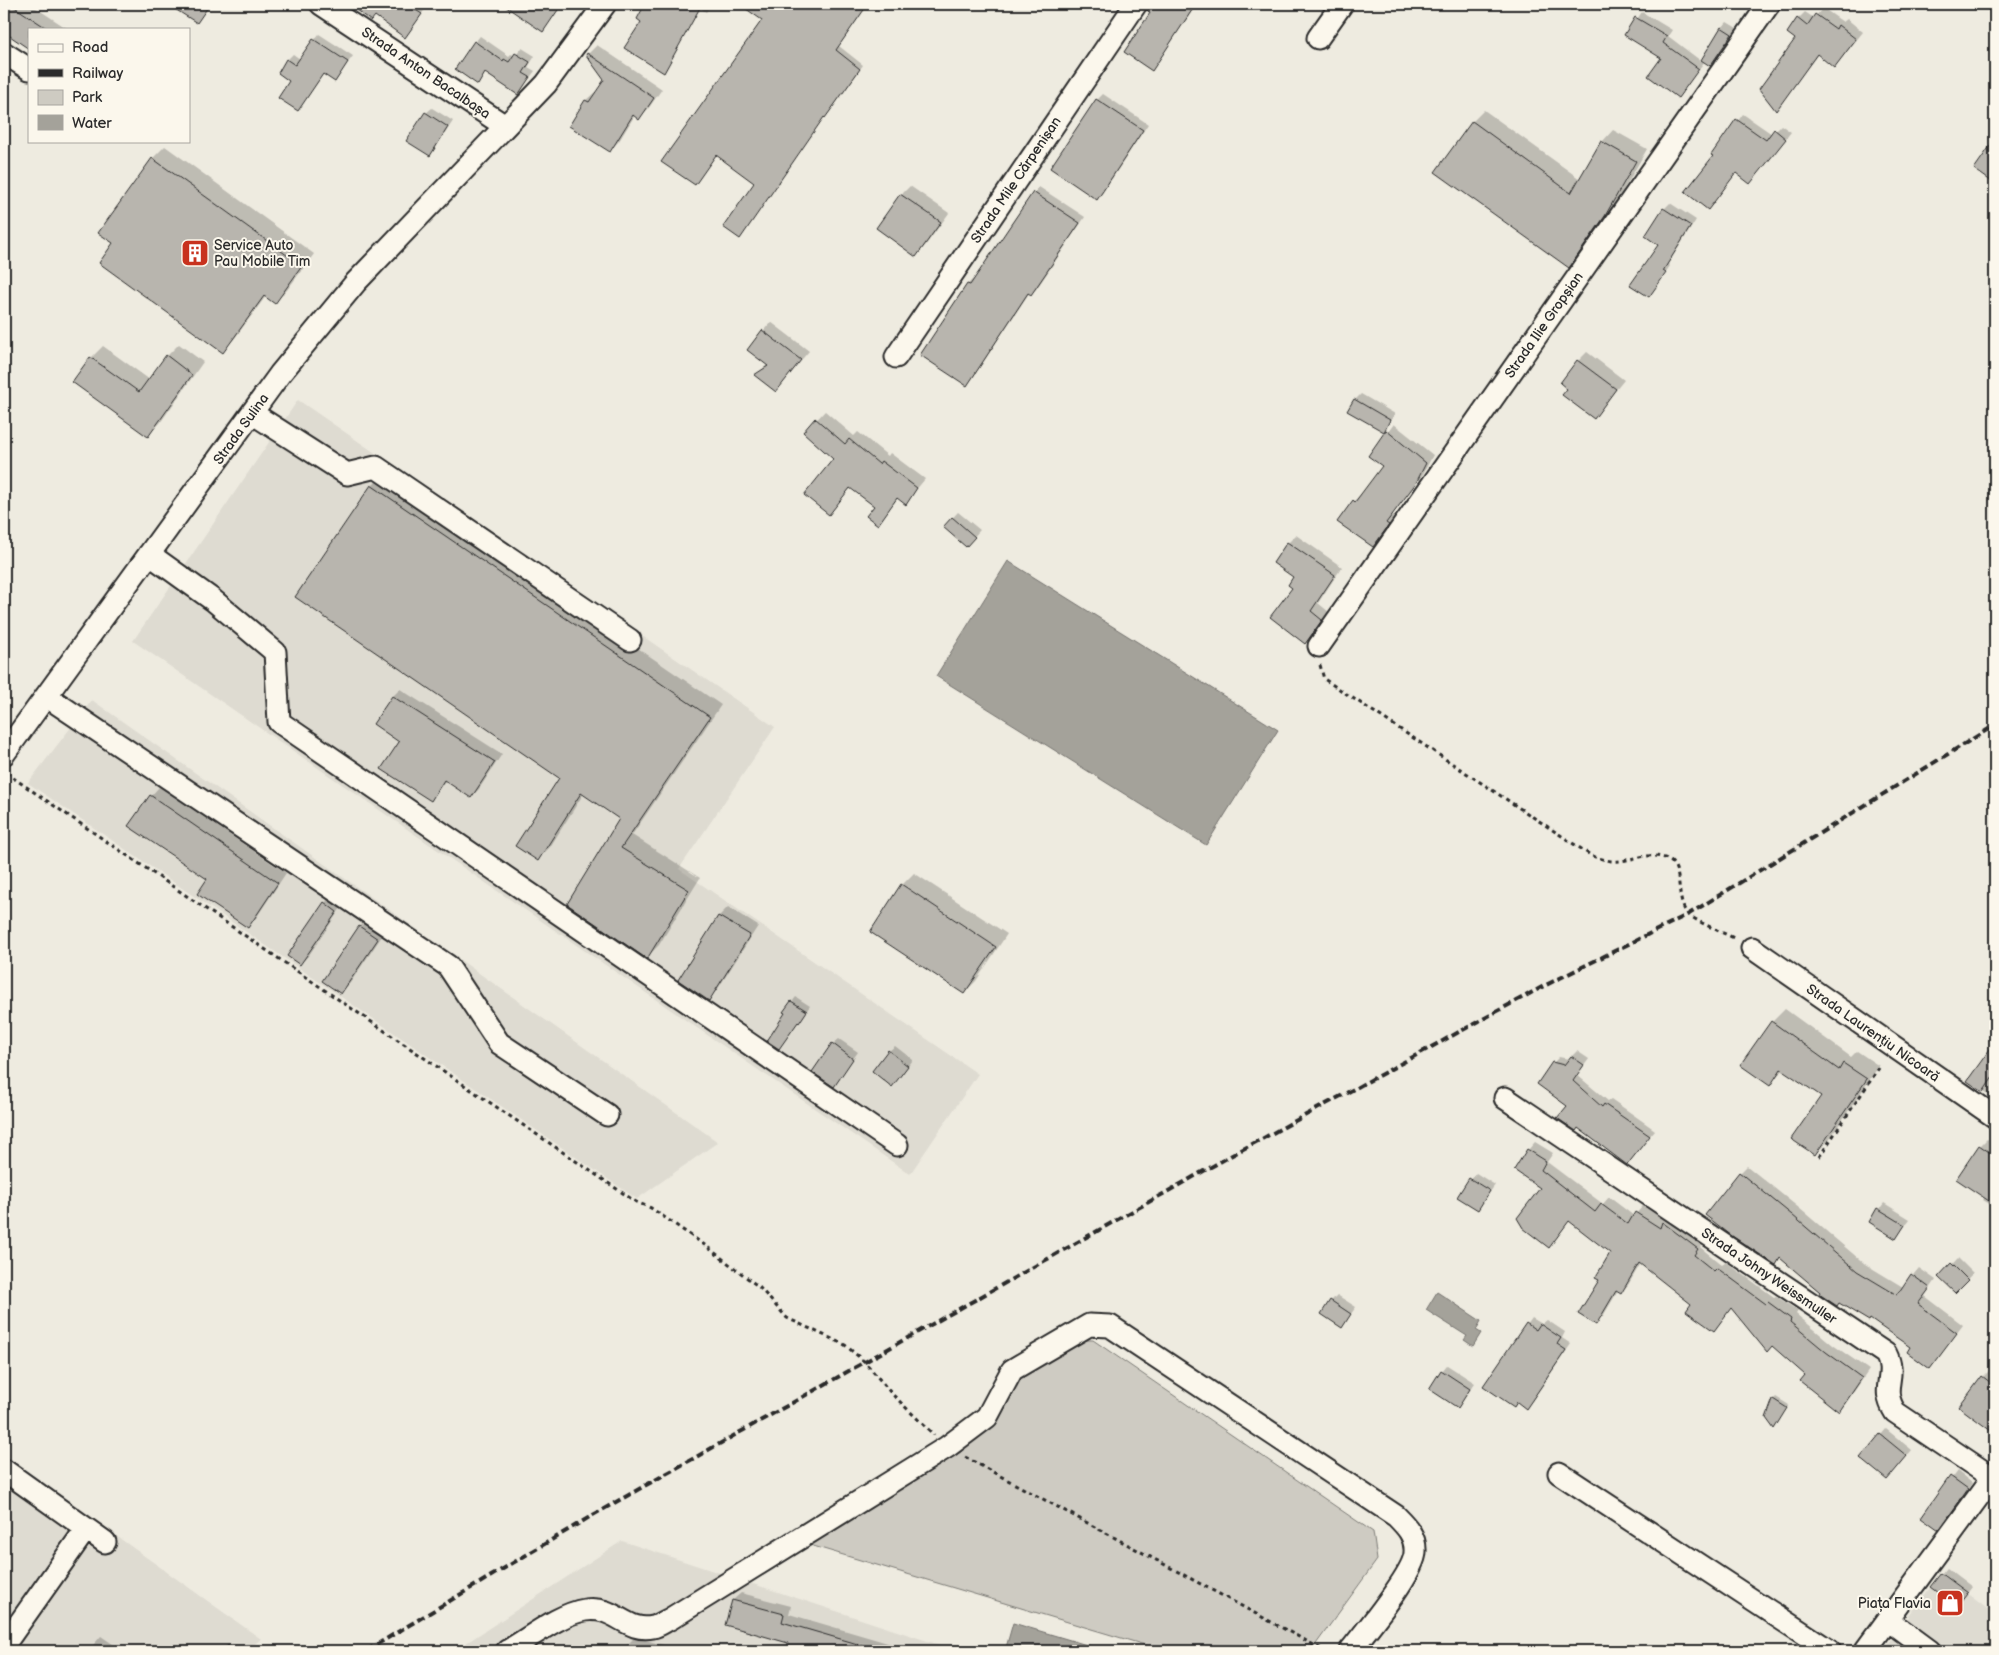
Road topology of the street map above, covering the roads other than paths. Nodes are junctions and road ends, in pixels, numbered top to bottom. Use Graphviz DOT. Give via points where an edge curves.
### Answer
graph roads {
  1 [pos="321,4"];
  2 [pos="605,4"];
  3 [pos="1136,4"];
  4 [pos="1342,4"];
  5 [pos="1769,4"];
  6 [pos="1318,38"];
  7 [pos="4,53"];
  8 [pos="28,68"];
  9 [pos="505,126"];
  10 [pos="896,357"];
  11 [pos="252,413"];
  12 [pos="149,554"];
  13 [pos="630,640"];
  14 [pos="1319,646"];
  15 [pos="46,696"];
  16 [pos="4,754"];
  17 [pos="1752,948"];
  18 [pos="1505,1098"];
  19 [pos="607,1115"];
  20 [pos="1995,1117"];
  21 [pos="897,1145"];
  22 [pos="4,1470"];
  23 [pos="1559,1473"];
  24 [pos="1994,1476"];
  25 [pos="86,1529"];
  26 [pos="105,1542"];
  27 [pos="1888,1620"];
  28 [pos="4,1645"];
  29 [pos="507,1651"];
  30 [pos="1351,1651"];
  31 [pos="1830,1651"];
  32 [pos="1865,1651"];
  33 [pos="1930,1651"];
  1 -- 9 [label="street, Strada Anton Bacalbașa"];
  2 -- 9 [label="street, Strada Sulina" via="546,84"];
  3 -- 10 [label="street, Strada Mile Cărpenișan"];
  4 -- 6 [label="street"];
  5 -- 14 [label="street, Strada Ilie Gropșian"];
  7 -- 8 [label="street"];
  9 -- 11 [label="street, Strada Sulina" via="356,282"];
  11 -- 12 [label="street, Strada Sulina"];
  11 -- 13 [label="street" via="347,474 376,467"];
  12 -- 15 [label="street, Strada Sulina"];
  12 -- 21 [label="street" via="213,600 275,652 279,722"];
  15 -- 16 [label="street, Strada Sulina"];
  15 -- 19 [label="street" via="448,966 499,1043"];
  17 -- 20 [label="street, Strada Laurențiu Nicoară"];
  18 -- 24 [label="street, Strada Johny Weissmuller" via="1886,1354 1891,1370 1887,1394 1895,1412"];
  22 -- 25 [label="street"];
  23 -- 31 [label="street"];
  24 -- 27 [label="street"];
  25 -- 26 [label="street"];
  25 -- 28 [label="street"];
  27 -- 32 [label="street"];
  27 -- 33 [label="street"];
  29 -- 30 [label="street" via="570,1614 586,1610 606,1610 636,1627 654,1627 670,1619 947,1448 987,1417 1012,1370 1089,1324 1110,1326 1396,1516 1411,1531 1416,1553 1407,1574"];
}
